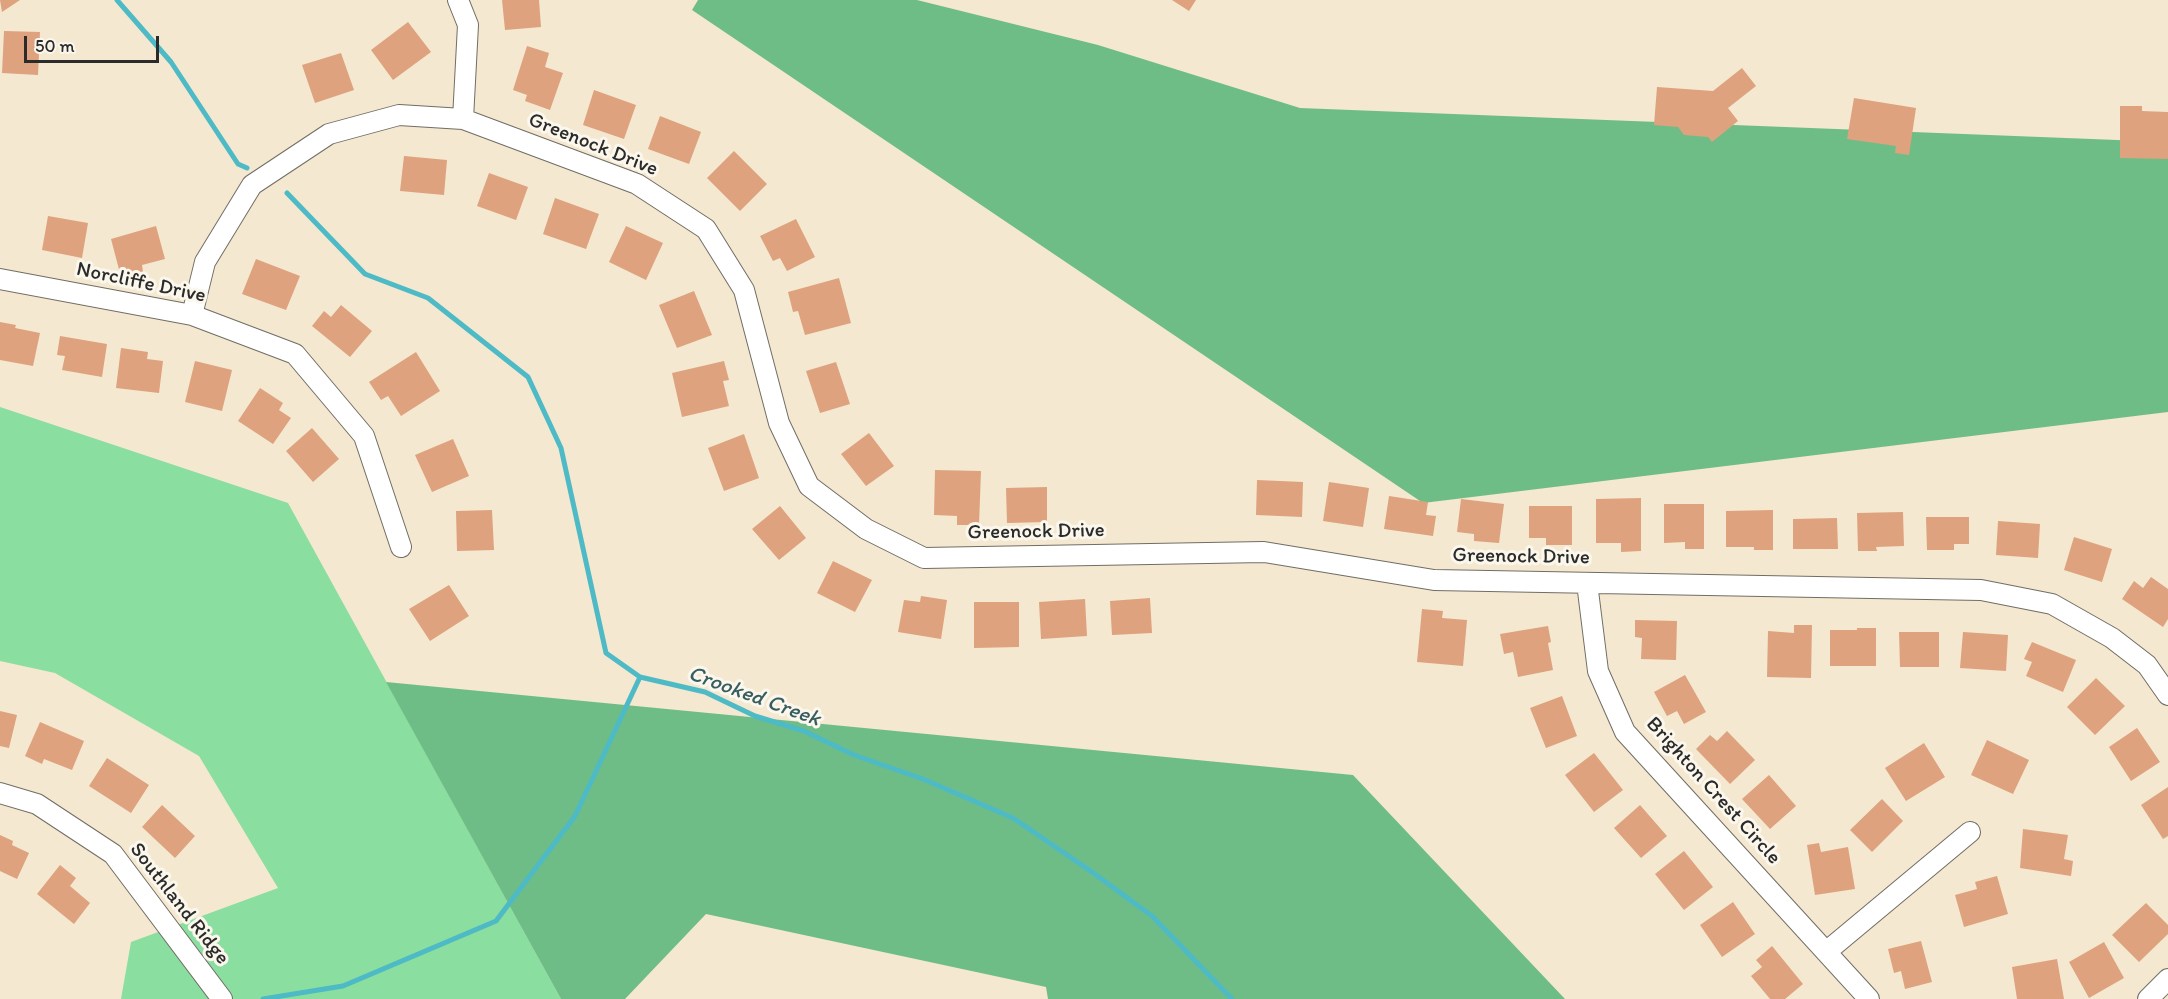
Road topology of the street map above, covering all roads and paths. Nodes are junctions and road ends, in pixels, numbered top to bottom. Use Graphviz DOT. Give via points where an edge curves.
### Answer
graph roads {
  1 [pos="458,0"];
  2 [pos="463,119"];
  3 [pos="0,279"];
  4 [pos="192,315"];
  5 [pos="401,547"];
  6 [pos="1587,583"];
  7 [pos="2168,695"];
  8 [pos="0,794"];
  9 [pos="1970,832"];
  10 [pos="1826,952"];
  11 [pos="2168,979"];
  12 [pos="222,999"];
  13 [pos="1869,999"];
  14 [pos="2148,999"];
  1 -- 2 [label="street" via="468,25"];
  2 -- 4 [label="street, Greenock Drive" via="399,116 329,134 252,185 205,262"];
  2 -- 6 [label="street, Greenock Drive" via="637,184 706,229 744,290 779,423 809,486 866,529 924,558 1264,552 1434,580"];
  3 -- 4 [label="street, Norcliffe Drive"];
  4 -- 5 [label="street, Norcliffe Drive" via="295,354 364,436"];
  6 -- 7 [label="street, Greenock Drive" via="1981,590 2052,604 2112,638 2147,665"];
  6 -- 10 [label="street, Brighton Crest Circle" via="1598,671 1625,732"];
  8 -- 12 [label="street, Southland Ridge" via="37,804 113,854"];
  9 -- 10 [label="street"];
  10 -- 13 [label="street, Brighton Crest Circle"];
  11 -- 14 [label="street"];
}
